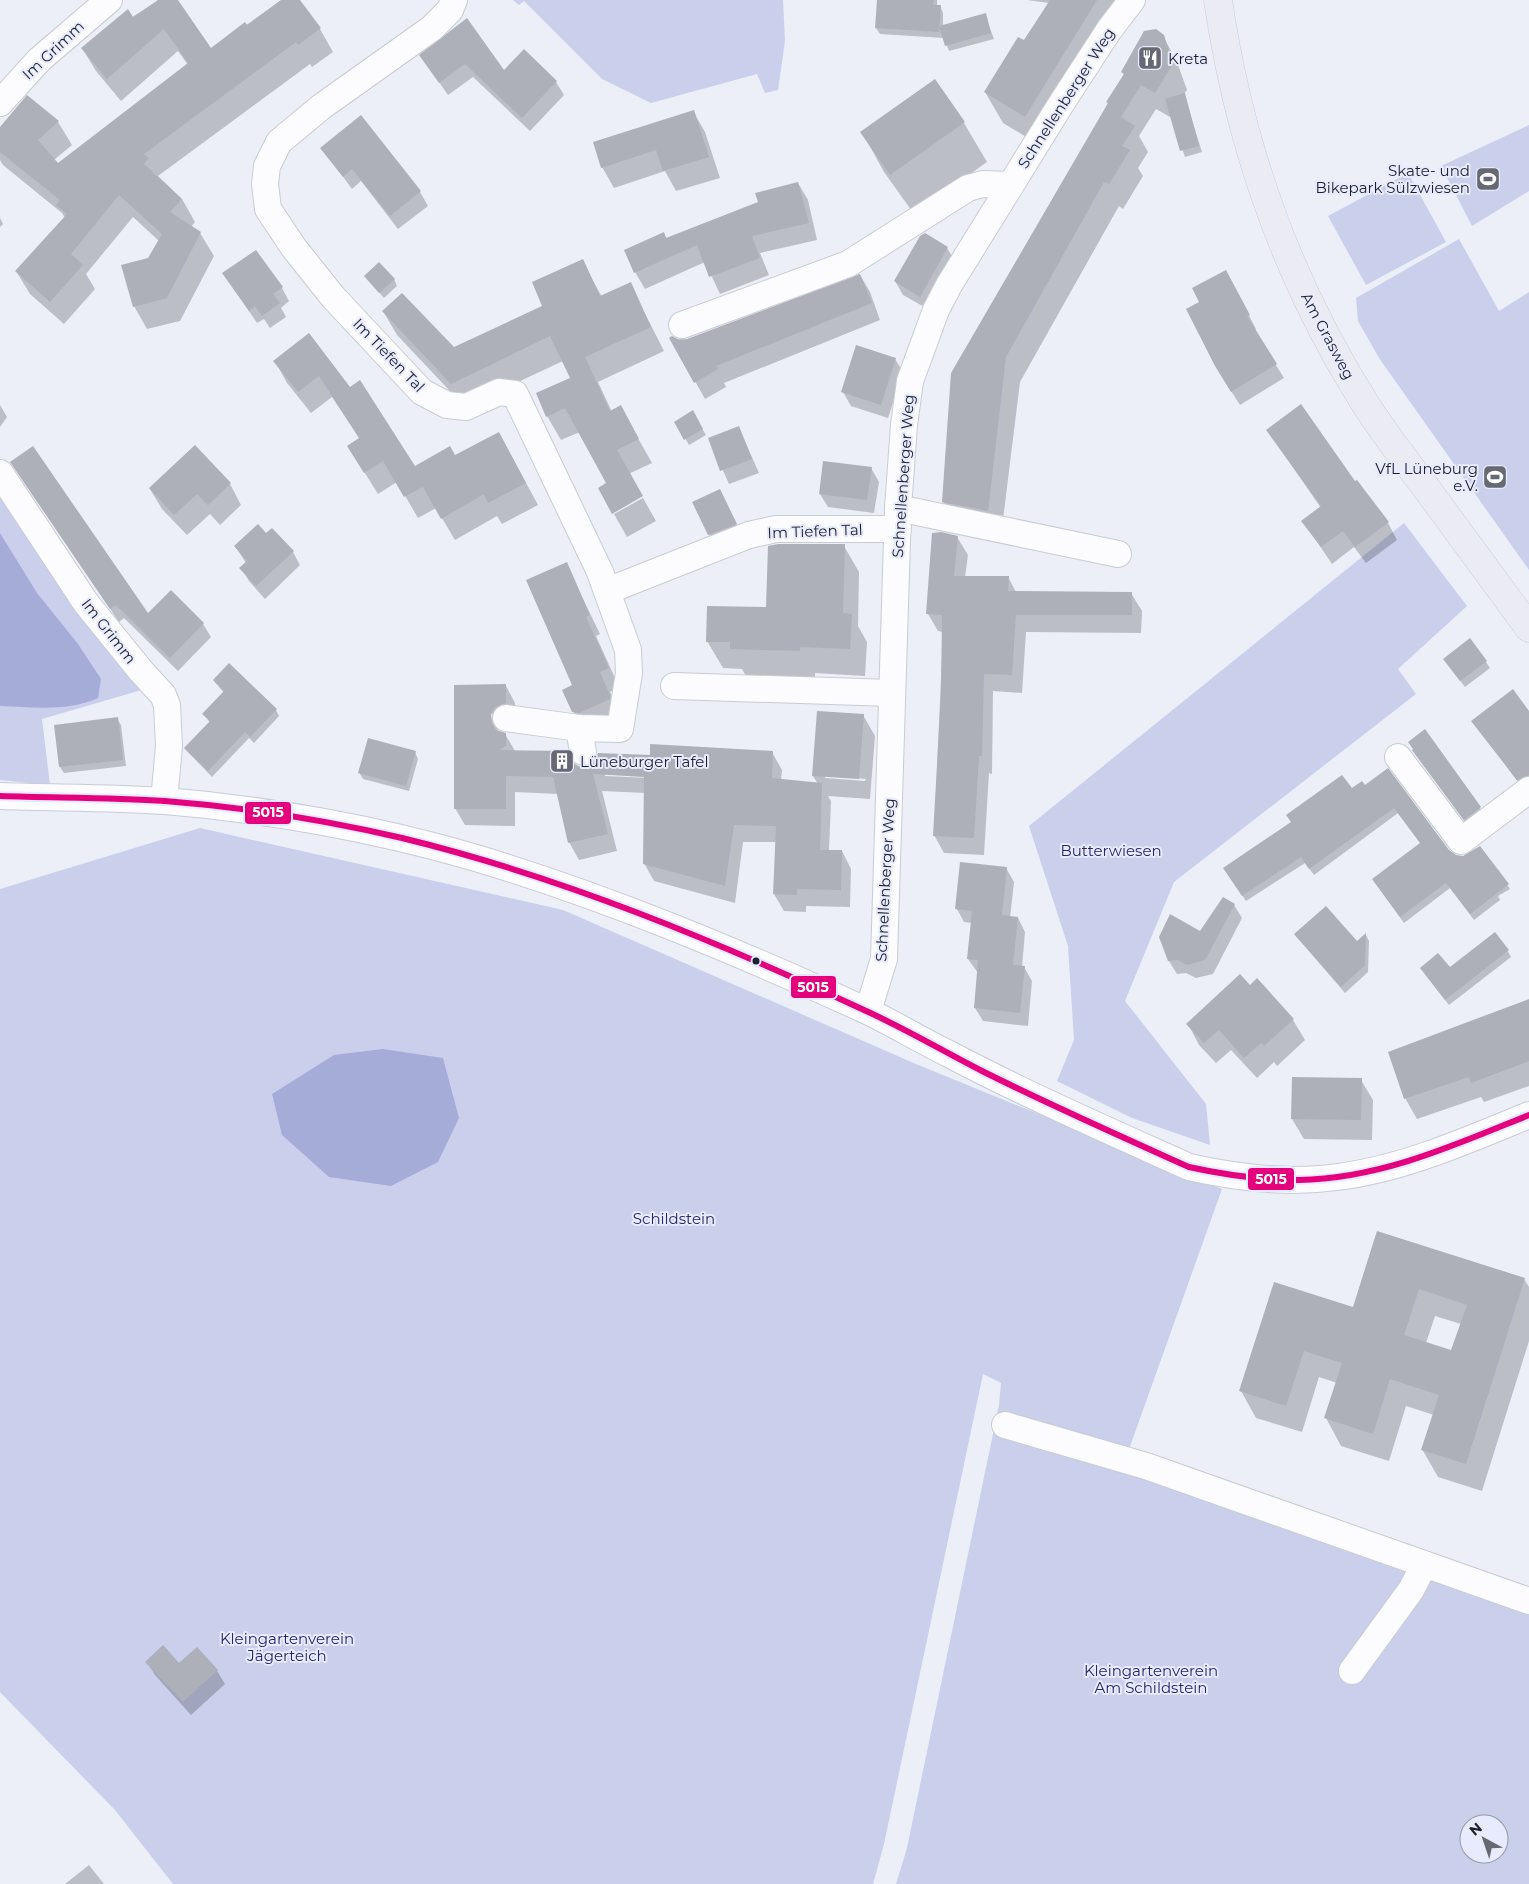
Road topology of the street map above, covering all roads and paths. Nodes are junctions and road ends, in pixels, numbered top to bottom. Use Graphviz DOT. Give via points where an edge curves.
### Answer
graph roads {
  1 [pos="109,0"];
  2 [pos="454,0"];
  3 [pos="1132,0"];
  4 [pos="1218,0"];
  5 [pos="0,103"];
  6 [pos="1010,185"];
  7 [pos="682,325"];
  8 [pos="0,473"];
  9 [pos="898,519"];
  10 [pos="1118,554"];
  11 [pos="607,591"];
  12 [pos="1529,628"];
  13 [pos="674,686"];
  14 [pos="892,693"];
  15 [pos="506,718"];
  16 [pos="1398,757"];
  17 [pos="1529,790"];
  18 [pos="0,796"];
  19 [pos="164,802"];
  20 [pos="868,1011"];
  21 [pos="1529,1115"];
  22 [pos="1005,1425"];
  23 [pos="1424,1565"];
  24 [pos="1529,1601"];
  25 [pos="1352,1671"];
  1 -- 5 [label="street, Im Grimm" via="39,60"];
  2 -- 11 [label="street, Im Tiefen Tal" via="450,10 432,28 321,107 279,142 267,166 268,209 333,297 427,395 447,405 466,407 499,392 515,394"];
  3 -- 6 [label="street, Schnellenberger Weg" via="1109,30"];
  4 -- 12 [label="main road, Am Grasweg" via="1226,58 1242,123 1280,238 1307,298 1376,421"];
  6 -- 7 [label="street" via="983,184 968,188 848,264"];
  6 -- 9 [label="street, Schnellenberger Weg" via="950,285 926,335 910,381"];
  8 -- 19 [label="street, Im Grimm" via="86,603 163,695 167,705 169,746"];
  9 -- 10 [label="street, Im Tiefen Tal"];
  9 -- 11 [label="street, Im Tiefen Tal" via="776,529 749,536"];
  9 -- 14 [label="street, Schnellenberger Weg"];
  11 -- 15 [label="street" via="628,650 629,673 620,729 581,740"];
  13 -- 14 [label="street"];
  14 -- 20 [label="street, Schnellenberger Weg" via="884,959"];
  16 -- 17 [label="street" via="1461,841"];
  18 -- 19 [label="street"];
  19 -- 20 [label="street" via="267,814 370,832 473,858 624,907"];
  20 -- 21 [label="street" via="1060,1109 1189,1168 1208,1172 1262,1180 1336,1178 1427,1154"];
  22 -- 23 [label="street" via="1146,1466"];
  23 -- 24 [label="street"];
  23 -- 25 [label="street" via="1411,1590"];
}
